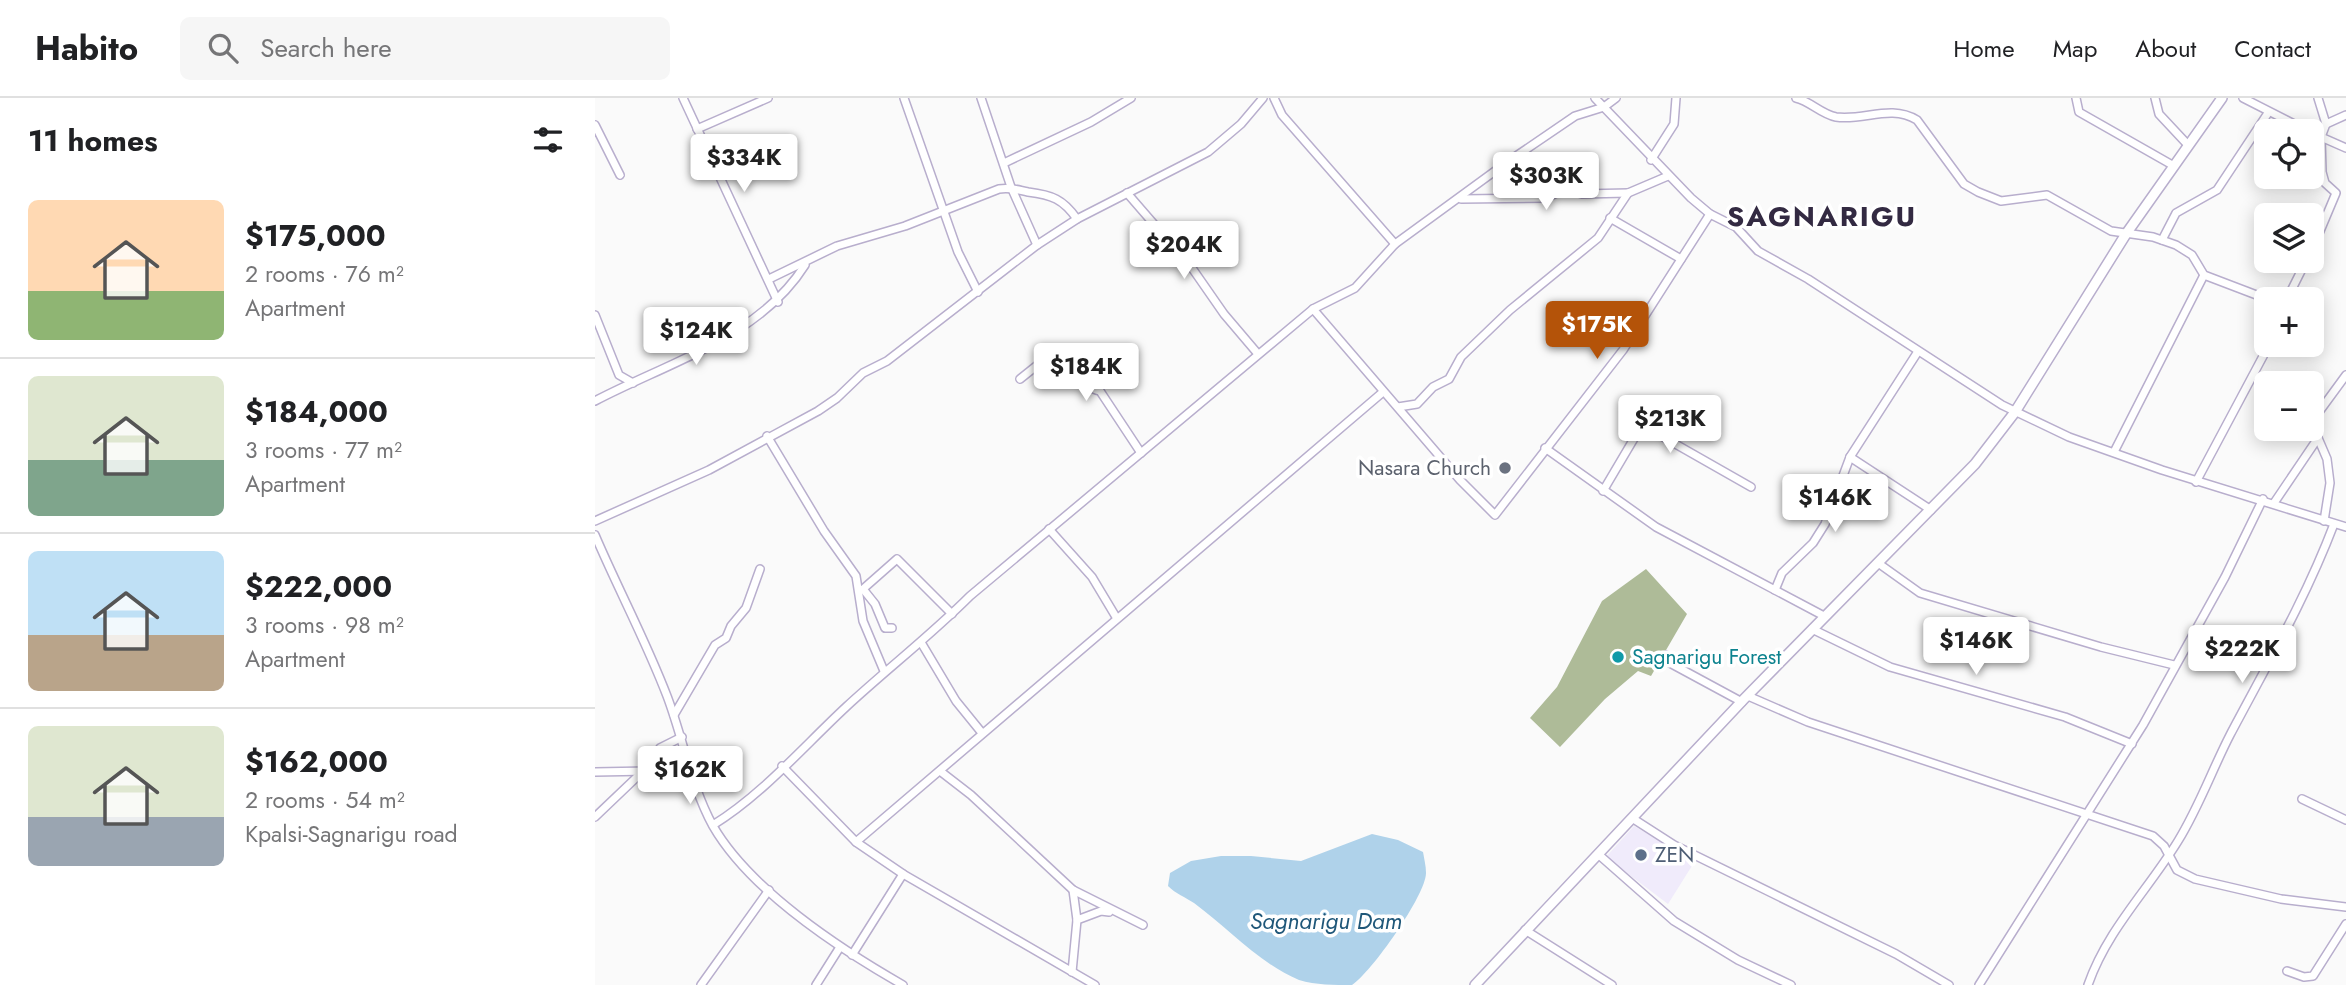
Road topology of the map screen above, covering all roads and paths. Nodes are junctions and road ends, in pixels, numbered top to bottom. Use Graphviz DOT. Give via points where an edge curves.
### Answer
graph roads {
  1 [pos="683,98"];
  2 [pos="768,98"];
  3 [pos="904,98"];
  4 [pos="981,98"];
  5 [pos="1131,98"];
  6 [pos="1263,98"];
  7 [pos="1273,98"];
  8 [pos="1595,98"];
  9 [pos="1616,98"];
  10 [pos="1676,98"];
  11 [pos="1800,98"];
  12 [pos="2076,98"];
  13 [pos="2155,98"];
  14 [pos="2243,98"];
  15 [pos="2318,98"];
  16 [pos="2220,99"];
  17 [pos="1604,107"];
  18 [pos="2268,113"];
  19 [pos="2346,116"];
  20 [pos="2281,119"];
  21 [pos="2326,124"];
  22 [pos="595,125"];
  23 [pos="697,129"];
  24 [pos="2324,129"];
  25 [pos="2324,138"];
  26 [pos="2188,145"];
  27 [pos="2346,148"];
  28 [pos="1651,160"];
  29 [pos="1004,163"];
  30 [pos="2174,166"];
  31 [pos="620,175"];
  32 [pos="1668,176"];
  33 [pos="2324,179"];
  34 [pos="1011,187"];
  35 [pos="1127,193"];
  36 [pos="1628,193"];
  37 [pos="1460,199"];
  38 [pos="944,210"];
  39 [pos="1710,214"];
  40 [pos="1610,218"];
  41 [pos="1077,219"];
  42 [pos="2324,222"];
  43 [pos="2126,234"];
  44 [pos="2162,240"];
  45 [pos="1395,244"];
  46 [pos="1037,245"];
  47 [pos="1681,258"];
  48 [pos="807,262"];
  49 [pos="2204,275"];
  50 [pos="769,279"];
  51 [pos="978,292"];
  52 [pos="2254,294"];
  53 [pos="778,302"];
  54 [pos="1313,309"];
  55 [pos="595,315"];
  56 [pos="1917,353"];
  57 [pos="1258,354"];
  58 [pos="2263,357"];
  59 [pos="619,375"];
  60 [pos="2346,375"];
  61 [pos="1020,379"];
  62 [pos="633,383"];
  63 [pos="617,390"];
  64 [pos="1383,392"];
  65 [pos="595,401"];
  66 [pos="2324,405"];
  67 [pos="1398,407"];
  68 [pos="2015,412"];
  69 [pos="767,436"];
  70 [pos="2316,441"];
  71 [pos="2319,441"];
  72 [pos="1545,448"];
  73 [pos="2114,452"];
  74 [pos="1141,453"];
  75 [pos="1850,457"];
  76 [pos="2196,482"];
  77 [pos="1751,487"];
  78 [pos="1603,491"];
  79 [pos="2263,499"];
  80 [pos="2274,503"];
  81 [pos="1931,509"];
  82 [pos="595,521"];
  83 [pos="2324,521"];
  84 [pos="2334,524"];
  85 [pos="2346,527"];
  86 [pos="1049,529"];
  87 [pos="595,535"];
  88 [pos="1878,563"];
  89 [pos="760,569"];
  90 [pos="1775,590"];
  91 [pos="952,614"];
  92 [pos="1116,617"];
  93 [pos="1824,617"];
  94 [pos="892,628"];
  95 [pos="1811,629"];
  96 [pos="922,644"];
  97 [pos="1666,655"];
  98 [pos="2174,665"];
  99 [pos="884,671"];
  100 [pos="1745,699"];
  101 [pos="674,715"];
  102 [pos="982,733"];
  103 [pos="682,737"];
  104 [pos="2132,744"];
  105 [pos="782,766"];
  106 [pos="642,771"];
  107 [pos="940,771"];
  108 [pos="595,772"];
  109 [pos="693,776"];
  110 [pos="2302,799"];
  111 [pos="2087,815"];
  112 [pos="595,817"];
  113 [pos="1632,818"];
  114 [pos="2346,820"];
  115 [pos="713,825"];
  116 [pos="856,842"];
  117 [pos="1598,853"];
  118 [pos="2169,856"];
  119 [pos="903,874"];
  120 [pos="769,890"];
  121 [pos="1073,890"];
  122 [pos="2346,907"];
  123 [pos="1117,912"];
  124 [pos="1077,920"];
  125 [pos="2346,924"];
  126 [pos="1143,925"];
  127 [pos="1525,930"];
  128 [pos="840,947"];
  129 [pos="852,954"];
  130 [pos="2287,971"];
  131 [pos="1072,972"];
  132 [pos="701,985"];
  133 [pos="816,985"];
  134 [pos="903,985"];
  135 [pos="1095,985"];
  136 [pos="1475,985"];
  137 [pos="1612,985"];
  138 [pos="1791,985"];
  139 [pos="1949,985"];
  140 [pos="1979,985"];
  141 [pos="2088,985"];
  1 -- 23 [label="street"];
  2 -- 23 [label="street"];
  3 -- 38 [label="street"];
  4 -- 29 [label="street"];
  5 -- 29 [label="street"];
  6 -- 35 [label="street" via="1219,144"];
  7 -- 45 [label="street" via="1282,115"];
  8 -- 17 [label="street"];
  9 -- 17 [label="street"];
  10 -- 28 [label="street" via="1674,124"];
  11 -- 43 [label="street" via="1838,117 1895,111 1907,114 1917,120 1964,184 1978,192 2001,201 2045,194 2111,231"];
  12 -- 30 [label="street" via="2079,112"];
  13 -- 26 [label="street" via="2159,114"];
  14 -- 18 [label="street"];
  15 -- 21 [label="street"];
  16 -- 26 [label="street"];
  17 -- 28 [label="street"];
  17 -- 37 [label="street" via="1574,116"];
  18 -- 20 [label="street"];
  18 -- 44 [label="street" via="2217,190 2176,213"];
  19 -- 21 [label="street"];
  21 -- 24 [label="street"];
  22 -- 31 [label="street"];
  23 -- 50 [label="street"];
  25 -- 27 [label="street"];
  26 -- 30 [label="street"];
  28 -- 32 [label="street"];
  29 -- 34 [label="street"];
  30 -- 43 [label="street"];
  32 -- 36 [label="street"];
  32 -- 39 [label="street"];
  33 -- 42 [label="street" via="2336,193"];
  34 -- 38 [label="street"];
  34 -- 41 [label="street" via="1065,201"];
  34 -- 46 [label="street"];
  35 -- 41 [label="street"];
  35 -- 57 [label="street"];
  36 -- 37 [label="street" via="1583,194 1565,189 1546,198"];
  36 -- 40 [label="street"];
  37 -- 45 [label="street"];
  38 -- 48 [label="street" via="837,246"];
  38 -- 51 [label="street" via="965,270"];
  39 -- 47 [label="street"];
  39 -- 56 [label="street" via="1737,227 1758,251"];
  40 -- 47 [label="street"];
  40 -- 67 [label="street" via="1598,238 1461,357 1448,379 1417,404"];
  41 -- 46 [label="street"];
  43 -- 44 [label="street"];
  43 -- 68 [label="street"];
  44 -- 49 [label="street" via="2192,255"];
  45 -- 54 [label="street" via="1355,288"];
  46 -- 51 [label="street"];
  47 -- 72 [label="street" via="1623,350"];
  48 -- 50 [label="street"];
  48 -- 53 [label="street"];
  49 -- 52 [label="street"];
  49 -- 73 [label="street"];
  50 -- 53 [label="street"];
  51 -- 69 [label="street" via="887,361 863,373 837,398"];
  53 -- 62 [label="street" via="723,337"];
  54 -- 57 [label="street"];
  54 -- 64 [label="street"];
  55 -- 59 [label="street"];
  56 -- 68 [label="street"];
  56 -- 75 [label="street"];
  57 -- 74 [label="street"];
  58 -- 76 [label="street"];
  59 -- 62 [label="street"];
  59 -- 63 [label="street"];
  60 -- 66 [label="street"];
  61 -- 74 [label="street" via="1045,359 1059,362 1090,389 1100,391"];
  62 -- 63 [label="street"];
  63 -- 65 [label="street"];
  64 -- 67 [label="street"];
  64 -- 92 [label="street"];
  67 -- 72 [label="street" via="1495,514"];
  68 -- 73 [label="street"];
  68 -- 81 [label="street" via="1975,464"];
  69 -- 82 [label="street" via="709,470"];
  69 -- 99 [label="street" via="856,576 863,621"];
  70 -- 80 [label="street"];
  71 -- 83 [label="street" via="2330,482"];
  72 -- 78 [label="street"];
  73 -- 76 [label="street"];
  74 -- 86 [label="street"];
  75 -- 81 [label="street"];
  75 -- 90 [label="street" via="1825,524 1813,543 1782,573"];
  76 -- 79 [label="street"];
  77 -- 78 [label="street" via="1642,425"];
  78 -- 90 [label="street" via="1656,527"];
  79 -- 80 [label="street"];
  79 -- 98 [label="street"];
  80 -- 83 [label="street"];
  81 -- 88 [label="street"];
  83 -- 84 [label="street"];
  84 -- 85 [label="street"];
  84 -- 118 [label="street" via="2287,629"];
  86 -- 91 [label="street"];
  86 -- 92 [label="street" via="1092,577"];
  87 -- 101 [label="street"];
  88 -- 93 [label="street"];
  88 -- 98 [label="street" via="1920,593"];
  89 -- 101 [label="street" via="746,608 726,638 715,645"];
  90 -- 93 [label="street"];
  91 -- 94 [label="street" via="897,559 863,589 885,628"];
  91 -- 96 [label="street"];
  92 -- 102 [label="street"];
  93 -- 95 [label="street"];
  95 -- 100 [label="street"];
  95 -- 104 [label="street" via="1890,667 2065,717"];
  96 -- 99 [label="street"];
  96 -- 102 [label="street" via="956,701"];
  97 -- 100 [label="street" via="1667,661"];
  98 -- 104 [label="street"];
  99 -- 105 [label="street"];
  100 -- 111 [label="street"];
  100 -- 113 [label="street"];
  101 -- 103 [label="street"];
  102 -- 107 [label="street"];
  103 -- 106 [label="street" via="660,748"];
  103 -- 109 [label="street"];
  104 -- 111 [label="street"];
  105 -- 115 [label="street"];
  105 -- 116 [label="street"];
  106 -- 108 [label="street"];
  106 -- 109 [label="street"];
  106 -- 112 [label="street"];
  107 -- 116 [label="street"];
  107 -- 121 [label="street"];
  109 -- 115 [label="street"];
  110 -- 114 [label="street"];
  111 -- 118 [label="street" via="2153,835"];
  111 -- 140 [label="street"];
  113 -- 117 [label="street"];
  113 -- 139 [label="street" via="1674,845 1896,954"];
  115 -- 120 [label="street"];
  116 -- 119 [label="street"];
  117 -- 127 [label="street"];
  117 -- 138 [label="street" via="1674,921 1738,960"];
  118 -- 122 [label="street" via="2177,870 2196,879 2281,899"];
  118 -- 141 [label="street" via="2103,949"];
  119 -- 129 [label="street"];
  119 -- 131 [label="street"];
  120 -- 128 [label="street"];
  120 -- 132 [label="street"];
  121 -- 123 [label="street"];
  121 -- 124 [label="street"];
  123 -- 124 [label="street" via="1101,911"];
  123 -- 126 [label="street"];
  124 -- 131 [label="street"];
  125 -- 130 [label="street" via="2313,976"];
  127 -- 136 [label="street"];
  127 -- 137 [label="street"];
  128 -- 129 [label="street"];
  128 -- 133 [label="street"];
  129 -- 134 [label="street"];
  131 -- 135 [label="street"];
}
